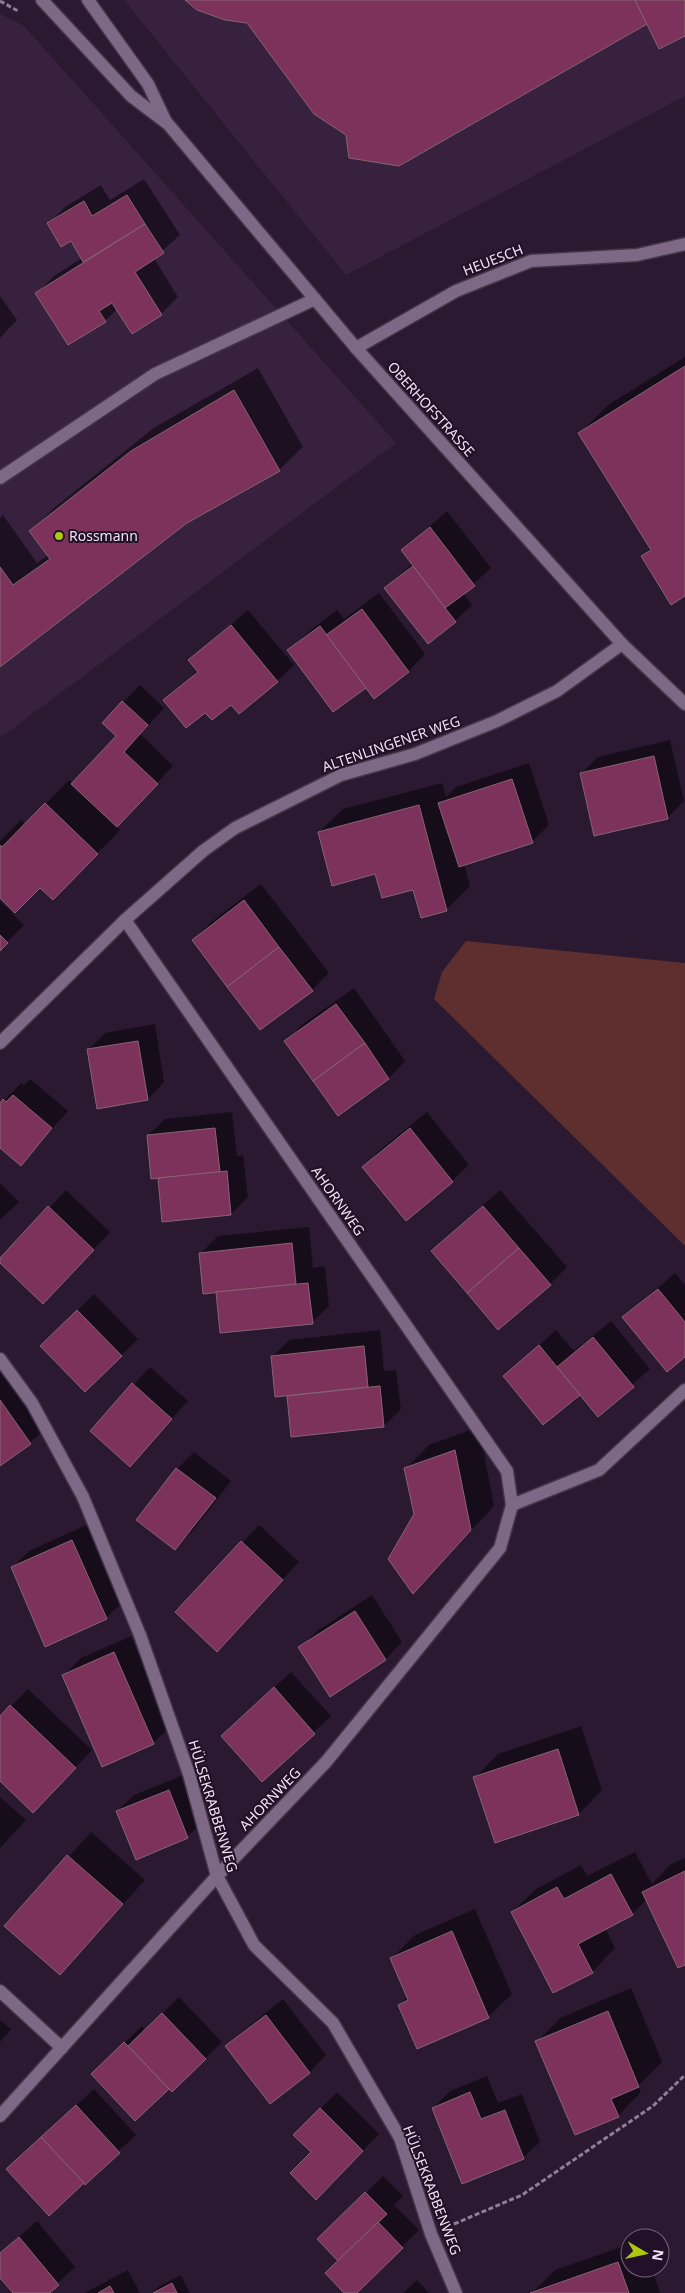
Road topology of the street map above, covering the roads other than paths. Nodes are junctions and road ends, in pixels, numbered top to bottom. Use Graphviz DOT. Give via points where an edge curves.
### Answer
graph roads {
  1 [pos="42,0"];
  2 [pos="88,0"];
  3 [pos="168,124"];
  4 [pos="685,244"];
  5 [pos="315,299"];
  6 [pos="356,348"];
  7 [pos="0,478"];
  8 [pos="622,644"];
  9 [pos="685,704"];
  10 [pos="125,920"];
  11 [pos="0,1043"];
  12 [pos="0,1359"];
  13 [pos="685,1390"];
  14 [pos="512,1505"];
  15 [pos="217,1876"];
  16 [pos="0,1991"];
  17 [pos="62,2048"];
  18 [pos="0,2116"];
  19 [pos="456,2293"];
  1 -- 3 [label="street, OBERHOFSTRASSE" via="131,96"];
  2 -- 3 [label="street, OBERHOFSTRASSE" via="148,84"];
  3 -- 5 [label="street, OBERHOFSTRASSE"];
  4 -- 6 [label="street, HEUESCH" via="637,255 531,260 456,291"];
  5 -- 6 [label="street, OBERHOFSTRASSE"];
  5 -- 7 [label="street" via="154,374"];
  6 -- 8 [label="street, OBERHOFSTRASSE"];
  8 -- 9 [label="street, OBERHOFSTRASSE"];
  8 -- 10 [label="street, ALTENLINGENER WEG" via="557,691 497,721 416,754 340,775 235,828 202,851"];
  10 -- 11 [label="street, ALTENLINGENER WEG"];
  10 -- 14 [label="street, AHORNWEG" via="506,1471"];
  12 -- 15 [label="street, HÜLSEKRABBENWEG" via="32,1403 87,1507 140,1635 186,1764"];
  13 -- 14 [label="street" via="599,1470"];
  14 -- 15 [label="street, AHORNWEG" via="500,1548 326,1762"];
  15 -- 17 [label="street, AHORNWEG"];
  15 -- 19 [label="street, HÜLSEKRABBENWEG" via="254,1945 333,2023 400,2138 431,2234"];
  16 -- 17 [label="street"];
  17 -- 18 [label="street, AHORNWEG"];
}
